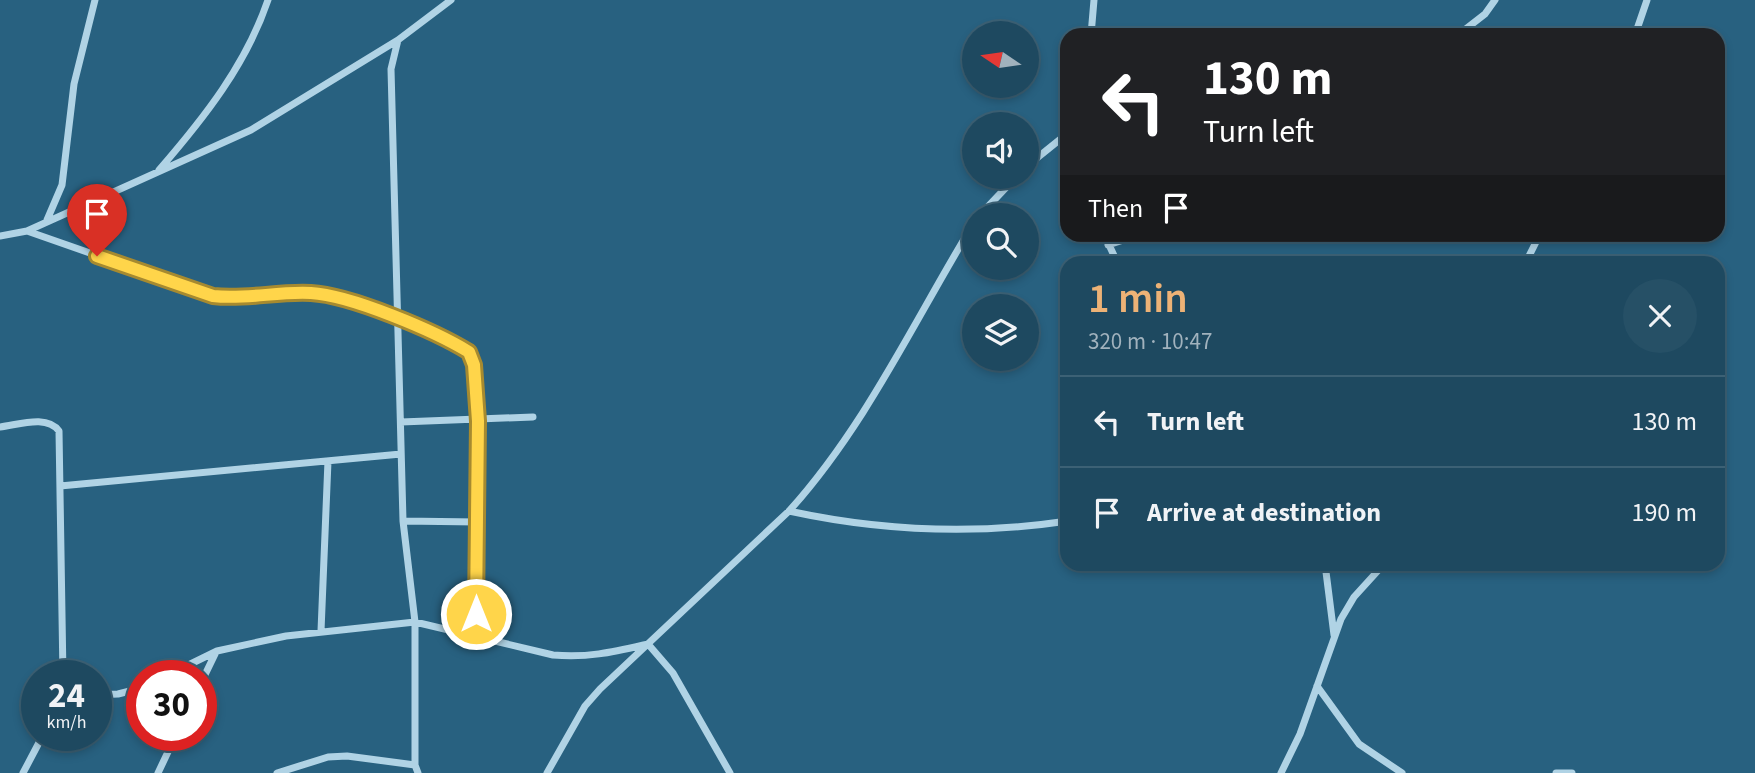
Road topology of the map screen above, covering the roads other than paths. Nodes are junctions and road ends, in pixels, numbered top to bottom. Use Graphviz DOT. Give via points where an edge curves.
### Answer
graph roads {
  1 [pos="95,0"];
  2 [pos="268,0"];
  3 [pos="452,0"];
  4 [pos="1094,0"];
  5 [pos="1495,0"];
  6 [pos="1647,0"];
  7 [pos="1092,28"];
  8 [pos="1467,28"];
  9 [pos="1637,28"];
  10 [pos="398,40"];
  11 [pos="1060,139"];
  12 [pos="1039,156"];
  13 [pos="156,173"];
  14 [pos="1005,189"];
  15 [pos="991,203"];
  16 [pos="47,221"];
  17 [pos="27,231"];
  18 [pos="0,236"];
  19 [pos="1107,242"];
  20 [pos="1117,242"];
  21 [pos="962,244"];
  22 [pos="1108,245"];
  23 [pos="1114,256"];
  24 [pos="398,320"];
  25 [pos="533,417"];
  26 [pos="478,421"];
  27 [pos="401,422"];
  28 [pos="0,427"];
  29 [pos="401,454"];
  30 [pos="328,461"];
  31 [pos="60,486"];
  32 [pos="789,511"];
  33 [pos="402,522"];
  34 [pos="477,522"];
  35 [pos="1060,522"];
  36 [pos="1326,571"];
  37 [pos="1378,571"];
  38 [pos="415,622"];
  39 [pos="321,631"];
  40 [pos="476,637"];
  41 [pos="1334,640"];
  42 [pos="648,644"];
  43 [pos="217,651"];
  44 [pos="63,660"];
  45 [pos="199,660"];
  46 [pos="212,660"];
  47 [pos="1317,686"];
  48 [pos="35,751"];
  49 [pos="168,751"];
  50 [pos="416,769"];
  51 [pos="23,773"];
  52 [pos="158,773"];
  53 [pos="277,773"];
  54 [pos="547,773"];
  55 [pos="730,773"];
  56 [pos="1281,773"];
  57 [pos="1402,773"];
  58 [pos="1556,773"];
  59 [pos="1572,773"];
  1 -- 16 [label="street" via="74,84 62,185"];
  2 -- 13 [label="street" via="224,89"];
  3 -- 10 [label="street"];
  4 -- 7 [label="street"];
  5 -- 8 [label="street"];
  6 -- 9 [label="street"];
  10 -- 13 [label="street" via="251,130"];
  10 -- 24 [label="street" via="391,69"];
  11 -- 12 [label="street"];
  13 -- 16 [label="street"];
  14 -- 15 [label="street"];
  16 -- 17 [label="street"];
  17 -- 18 [label="street"];
  17 -- 24 [label="street" via="213,296 232,299 312,293"];
  19 -- 22 [label="street"];
  20 -- 22 [label="street"];
  21 -- 32 [label="street" via="881,384 812,486"];
  22 -- 23 [label="street"];
  24 -- 26 [label="street" via="469,352"];
  24 -- 27 [label="street"];
  25 -- 26 [label="street"];
  26 -- 27 [label="street"];
  26 -- 34 [label="street"];
  27 -- 29 [label="street"];
  28 -- 31 [label="street" via="45,421 54,425 59,431"];
  29 -- 30 [label="street"];
  29 -- 33 [label="street"];
  30 -- 31 [label="street"];
  30 -- 39 [label="street"];
  31 -- 44 [label="street"];
  32 -- 35 [label="street" via="932,531"];
  32 -- 42 [label="street"];
  33 -- 34 [label="street"];
  33 -- 38 [label="street"];
  34 -- 40 [label="street"];
  36 -- 41 [label="street"];
  37 -- 41 [label="street" via="1354,597"];
  38 -- 39 [label="street"];
  38 -- 40 [label="street"];
  38 -- 50 [label="street"];
  39 -- 43 [label="street"];
  40 -- 42 [label="street" via="575,657"];
  41 -- 47 [label="street"];
  42 -- 54 [label="street" via="585,706"];
  42 -- 55 [label="street" via="673,673"];
  43 -- 45 [label="street"];
  43 -- 46 [label="street"];
  47 -- 56 [label="street"];
  47 -- 57 [label="street" via="1359,744"];
  48 -- 51 [label="street"];
  49 -- 52 [label="street"];
  50 -- 53 [label="street" via="347,756 328,757"];
  58 -- 59 [label="street"];
}
